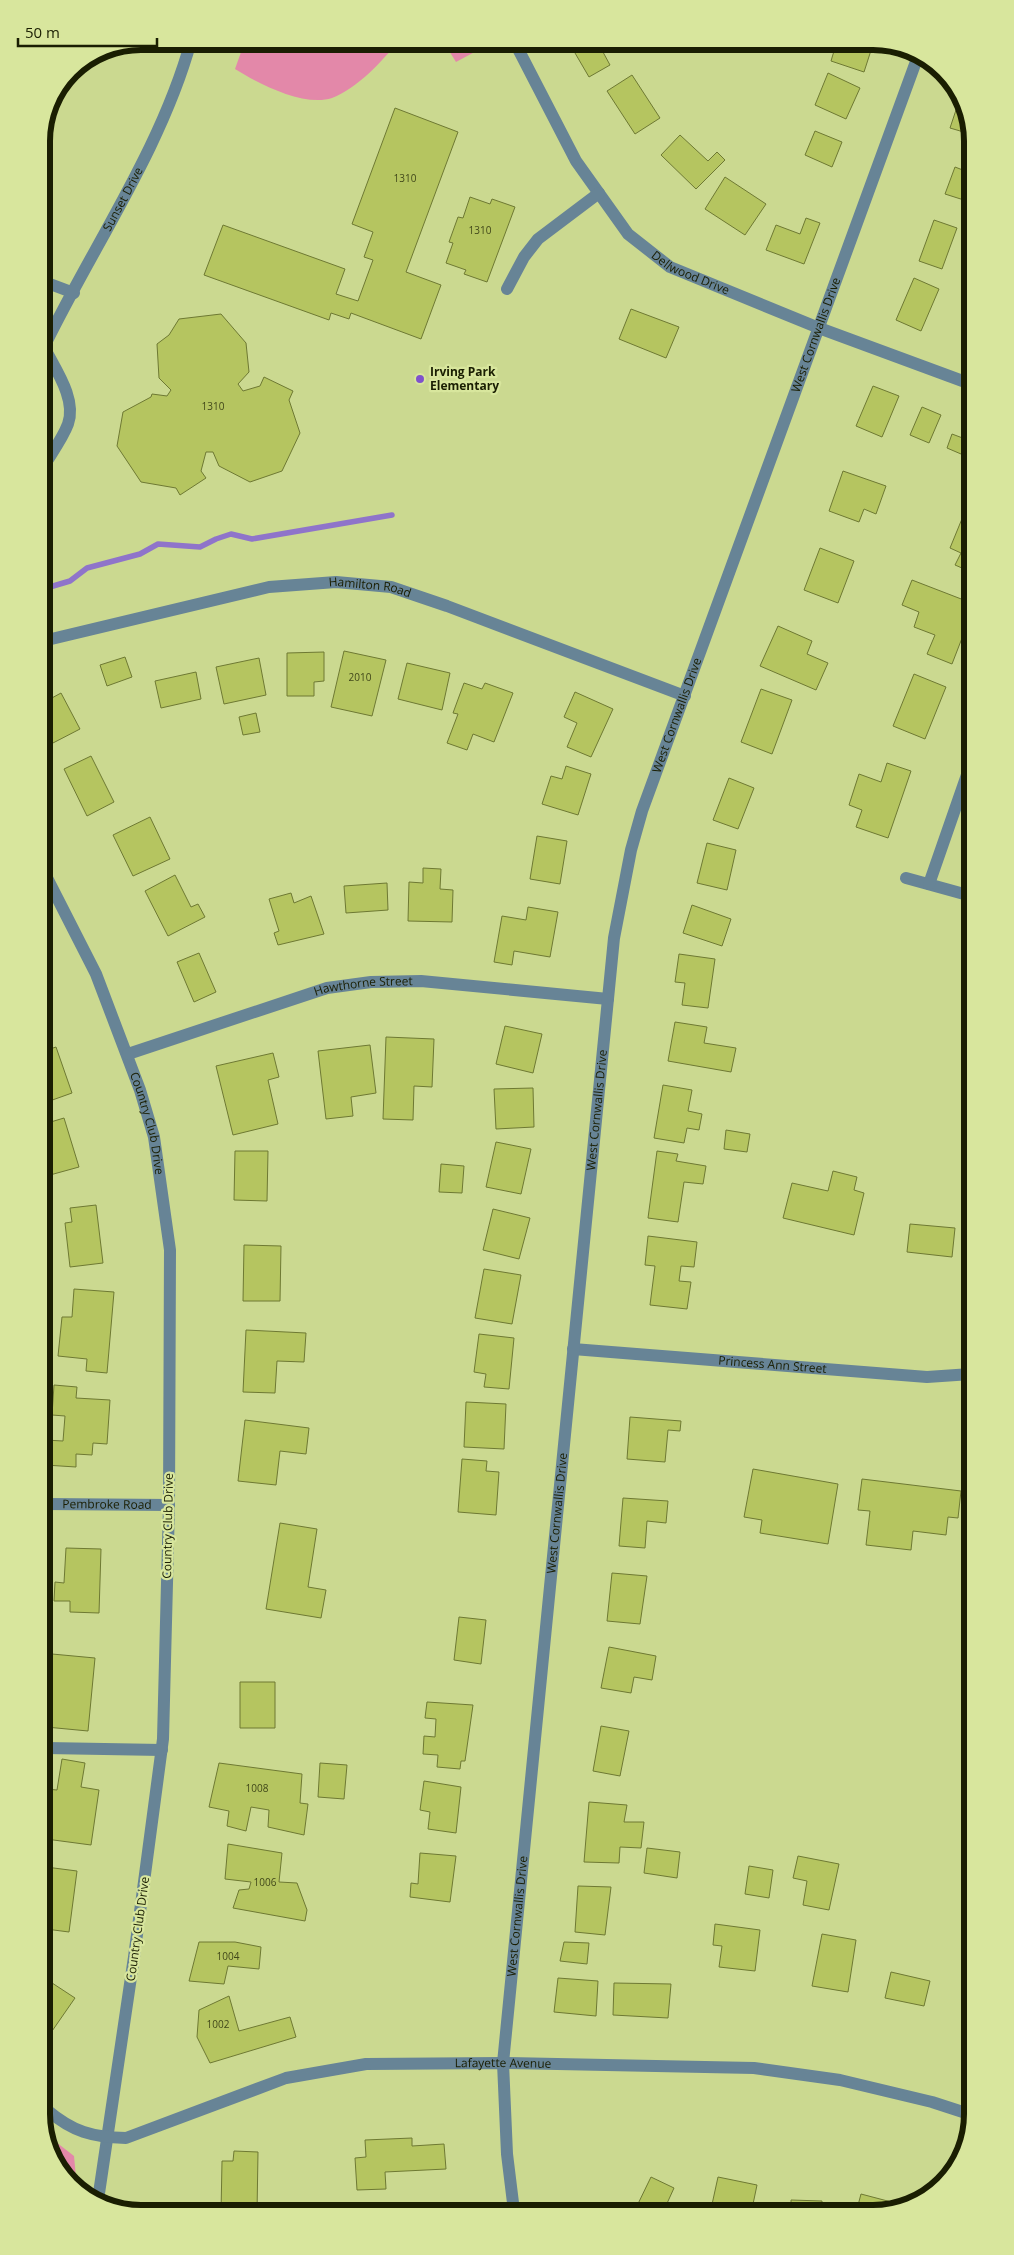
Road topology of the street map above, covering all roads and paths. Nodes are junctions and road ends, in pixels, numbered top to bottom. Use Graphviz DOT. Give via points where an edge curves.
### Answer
graph roads {
  1 [pos="188,50"];
  2 [pos="519,50"];
  3 [pos="916,61"];
  4 [pos="599,193"];
  5 [pos="50,285"];
  6 [pos="507,289"];
  7 [pos="74,294"];
  8 [pos="818,328"];
  9 [pos="50,337"];
  10 [pos="50,362"];
  11 [pos="964,382"];
  12 [pos="50,455"];
  13 [pos="50,639"];
  14 [pos="685,696"];
  15 [pos="964,783"];
  16 [pos="906,878"];
  17 [pos="50,884"];
  18 [pos="929,884"];
  19 [pos="964,894"];
  20 [pos="608,999"];
  21 [pos="128,1054"];
  22 [pos="574,1349"];
  23 [pos="964,1374"];
  24 [pos="50,1504"];
  25 [pos="169,1505"];
  26 [pos="50,1748"];
  27 [pos="162,1750"];
  28 [pos="503,2062"];
  29 [pos="50,2112"];
  30 [pos="964,2112"];
  31 [pos="106,2138"];
  32 [pos="99,2194"];
  33 [pos="513,2205"];
  1 -- 7 [label="street, Sunset Drive" via="181,77 147,150"];
  2 -- 4 [label="street, Dellwood Drive" via="576,161"];
  3 -- 8 [label="street, West Cornwallis Drive"];
  4 -- 6 [label="street" via="538,239 524,256"];
  4 -- 8 [label="street, Dellwood Drive" via="628,234 670,267"];
  5 -- 7 [label="street"];
  7 -- 9 [label="street, Sunset Drive"];
  8 -- 11 [label="street, Dellwood Drive"];
  8 -- 14 [label="street, West Cornwallis Drive"];
  10 -- 12 [label="street" via="67,393 69,408 68,423"];
  13 -- 14 [label="street, Hamilton Road" via="269,587 336,582 391,587"];
  14 -- 20 [label="street, West Cornwallis Drive" via="642,811 631,850 614,938"];
  15 -- 18 [label="street"];
  16 -- 18 [label="street"];
  17 -- 21 [label="street, Country Club Drive" via="96,974"];
  18 -- 19 [label="street"];
  20 -- 21 [label="street, Hawthorne Street" via="421,981 372,982 327,988"];
  20 -- 22 [label="street, West Cornwallis Drive"];
  21 -- 25 [label="street, Country Club Drive" via="154,1137 170,1250"];
  22 -- 23 [label="street, Princess Ann Street" via="926,1377"];
  22 -- 28 [label="street, West Cornwallis Drive"];
  24 -- 25 [label="street, Pembroke Road"];
  25 -- 27 [label="street, Country Club Drive"];
  26 -- 27 [label="street"];
  27 -- 31 [label="street, Country Club Drive"];
  28 -- 30 [label="street, Lafayette Avenue" via="754,2068 840,2080"];
  28 -- 31 [label="street, Lafayette Avenue" via="366,2064 286,2078 126,2138"];
  28 -- 33 [label="street, West Cornwallis Drive" via="506,2154"];
  29 -- 31 [label="street, Lafayette Avenue" via="80,2133"];
  31 -- 32 [label="street, Country Club Drive"];
}
